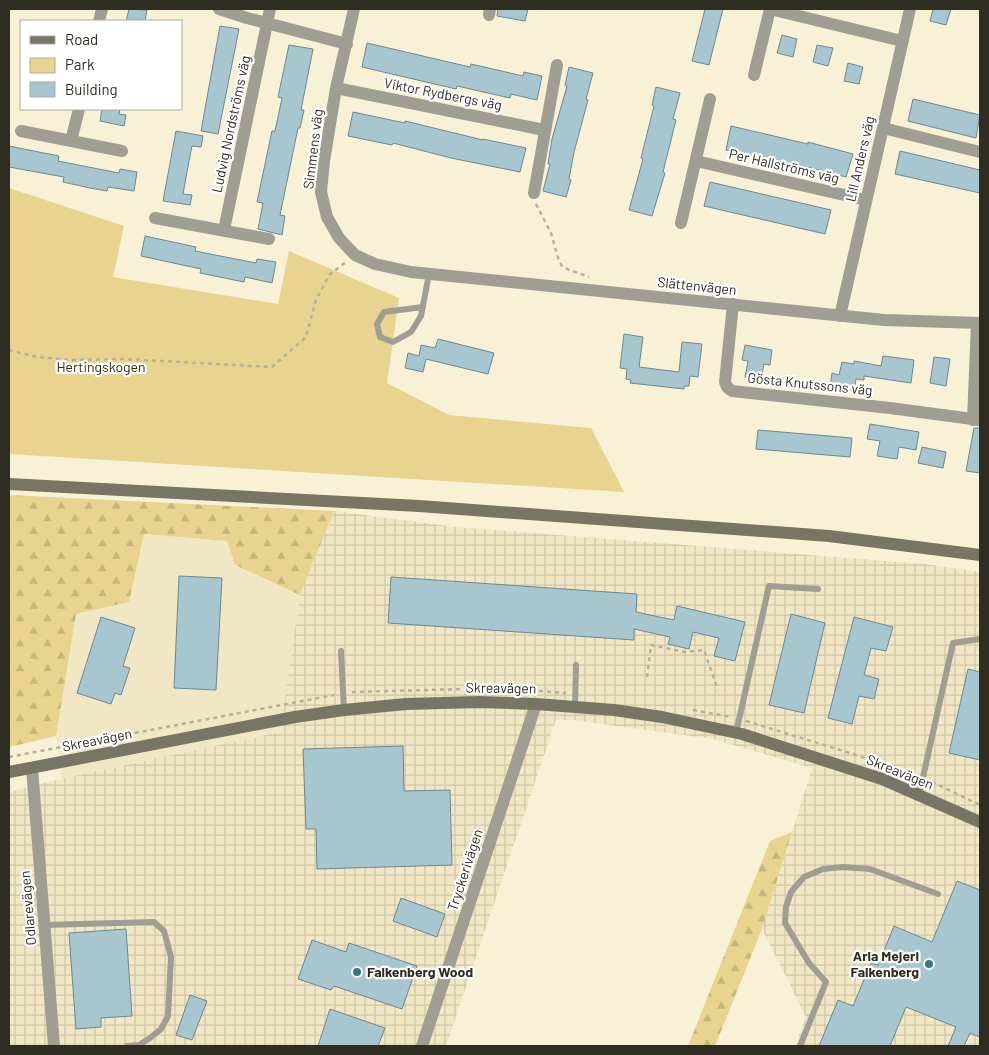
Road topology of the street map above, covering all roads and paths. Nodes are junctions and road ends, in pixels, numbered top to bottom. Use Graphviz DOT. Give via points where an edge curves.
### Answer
graph roads {
  1 [pos="219,9"];
  2 [pos="270,9"];
  3 [pos="354,9"];
  4 [pos="770,9"];
  5 [pos="910,9"];
  6 [pos="268,24"];
  7 [pos="902,40"];
  8 [pos="347,44"];
  9 [pos="557,65"];
  10 [pos="754,75"];
  11 [pos="336,88"];
  12 [pos="710,100"];
  13 [pos="79,110"];
  14 [pos="883,128"];
  15 [pos="544,130"];
  16 [pos="21,131"];
  17 [pos="71,141"];
  18 [pos="122,152"];
  19 [pos="980,152"];
  20 [pos="696,161"];
  21 [pos="534,193"];
  22 [pos="866,200"];
  23 [pos="155,218"];
  24 [pos="681,223"];
  25 [pos="224,230"];
  26 [pos="269,238"];
  27 [pos="355,255"];
  28 [pos="411,272"];
  29 [pos="429,274"];
  30 [pos="593,278"];
  31 [pos="733,304"];
  32 [pos="423,307"];
  33 [pos="840,316"];
  34 [pos="979,323"];
  35 [pos="9,350"];
  36 [pos="977,420"];
  37 [pos="9,484"];
  38 [pos="980,555"];
  39 [pos="818,589"];
  40 [pos="980,639"];
  41 [pos="341,651"];
  42 [pos="576,665"];
  43 [pos="646,677"];
  44 [pos="470,689"];
  45 [pos="534,690"];
  46 [pos="718,690"];
  47 [pos="343,693"];
  48 [pos="575,694"];
  49 [pos="536,704"];
  50 [pos="575,707"];
  51 [pos="690,709"];
  52 [pos="344,710"];
  53 [pos="739,719"];
  54 [pos="736,733"];
  55 [pos="9,757"];
  56 [pos="32,768"];
  57 [pos="9,772"];
  58 [pos="922,778"];
  59 [pos="919,795"];
  60 [pos="980,805"];
  61 [pos="980,822"];
  62 [pos="938,894"];
  63 [pos="44,925"];
  64 [pos="54,1046"];
  65 [pos="127,1046"];
  66 [pos="422,1046"];
  67 [pos="800,1046"];
  1 -- 6 [label="street"];
  2 -- 6 [label="street, Ludvig Nordströms väg"];
  3 -- 8 [label="street, Simmens väg"];
  4 -- 7 [label="street"];
  4 -- 10 [label="street"];
  5 -- 7 [label="street, Lill Anders väg"];
  6 -- 8 [label="street"];
  6 -- 25 [label="street, Ludvig Nordströms väg"];
  7 -- 14 [label="street, Lill Anders väg"];
  8 -- 11 [label="street, Simmens väg"];
  9 -- 15 [label="street"];
  11 -- 15 [label="street, Viktor Rydbergs väg"];
  11 -- 27 [label="street, Simmens väg" via="321,192 326,217"];
  12 -- 20 [label="street"];
  13 -- 17 [label="street"];
  14 -- 19 [label="street"];
  14 -- 22 [label="street, Lill Anders väg"];
  15 -- 21 [label="street"];
  16 -- 17 [label="street"];
  17 -- 18 [label="street"];
  20 -- 22 [label="street, Per Hallströms väg"];
  20 -- 24 [label="street"];
  21 -- 30 [label="path" via="562,266"];
  22 -- 33 [label="street, Lill Anders väg"];
  23 -- 25 [label="street"];
  25 -- 26 [label="street"];
  27 -- 28 [label="street, Simmens väg" via="374,264"];
  27 -- 35 [label="path" via="329,275 316,300 306,337 272,367 125,359 72,360 37,357"];
  28 -- 29 [label="street, Slättenvägen"];
  29 -- 31 [label="street, Slättenvägen"];
  29 -- 32 [label="lane"];
  31 -- 33 [label="street, Slättenvägen"];
  31 -- 36 [label="street, Gösta Knutssons väg" via="725,382 732,391"];
  32 -- 32 [label="lane" via="411,332 393,342 380,337 377,324 384,312"];
  33 -- 34 [label="street, Slättenvägen"];
  34 -- 36 [label="street, Gösta Knutssons väg"];
  37 -- 38 [label="street" via="448,508 829,536"];
  39 -- 53 [label="lane" via="769,586"];
  40 -- 58 [label="lane" via="954,643"];
  41 -- 47 [label="lane"];
  42 -- 48 [label="lane"];
  43 -- 46 [label="path" via="651,646 685,652 704,650"];
  44 -- 47 [label="path"];
  45 -- 48 [label="path"];
  47 -- 52 [label="lane"];
  47 -- 55 [label="path"];
  48 -- 50 [label="lane"];
  49 -- 50 [label="street, Skreavägen"];
  49 -- 52 [label="street, Skreavägen" via="406,704"];
  49 -- 66 [label="street, Tryckerivägen"];
  50 -- 54 [label="street, Skreavägen" via="662,717"];
  51 -- 53 [label="path"];
  52 -- 56 [label="street, Skreavägen"];
  53 -- 54 [label="lane"];
  53 -- 58 [label="path"];
  54 -- 59 [label="street, Skreavägen" via="882,779"];
  56 -- 57 [label="street, Skreavägen"];
  56 -- 63 [label="street, Odlarevägen"];
  58 -- 59 [label="lane"];
  58 -- 60 [label="path"];
  59 -- 61 [label="street, Skreavägen"];
  62 -- 67 [label="lane" via="870,869 843,866 822,869 804,877 791,892 785,923 809,963 826,982"];
  63 -- 64 [label="street, Odlarevägen"];
  63 -- 65 [label="lane" via="154,922 164,931 171,957 168,1016 161,1029 150,1038 139,1045"];
}
